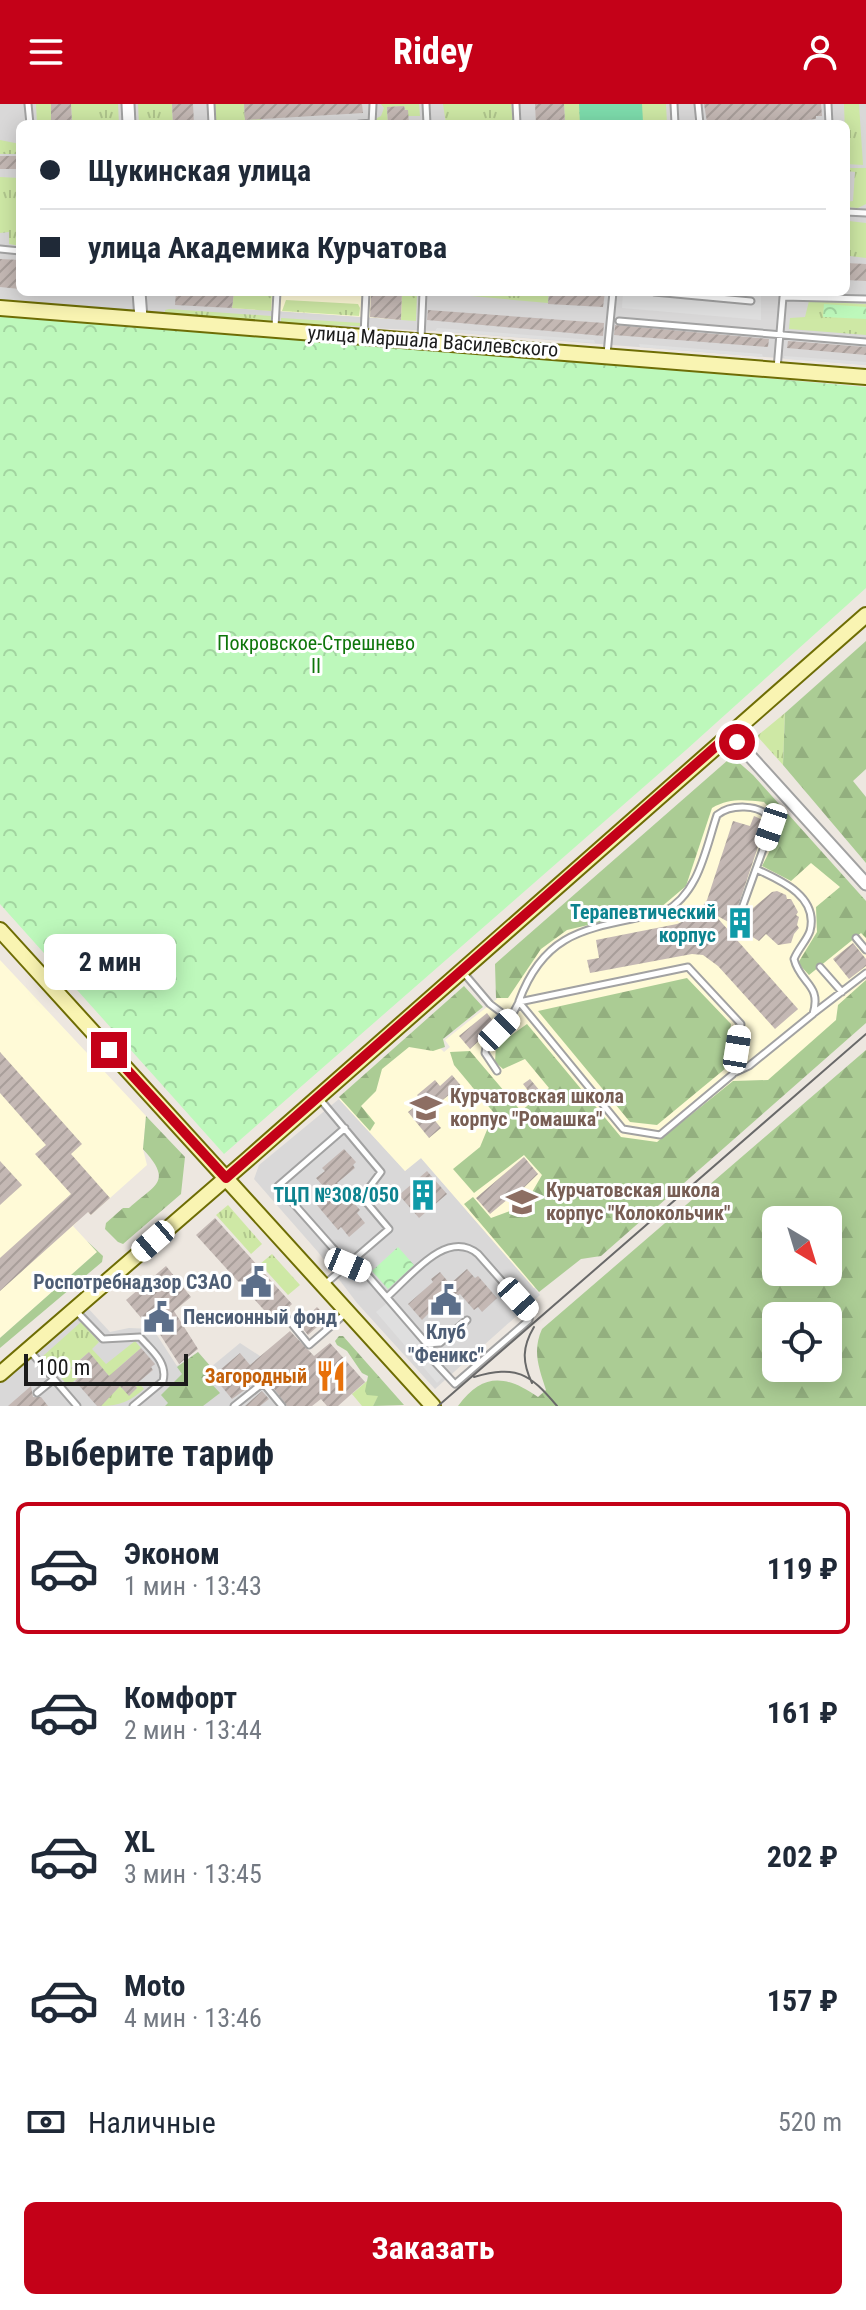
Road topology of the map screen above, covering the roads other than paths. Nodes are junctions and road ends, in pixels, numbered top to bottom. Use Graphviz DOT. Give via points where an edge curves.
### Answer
graph roads {
  1 [pos="139,296"];
  2 [pos="277,296"];
  3 [pos="366,296"];
  4 [pos="423,296"];
  5 [pos="613,296"];
  6 [pos="697,296"];
  7 [pos="783,296"];
  8 [pos="816,296"];
  9 [pos="866,299"];
  10 [pos="751,301"];
  11 [pos="0,308"];
  12 [pos="141,318"];
  13 [pos="619,321"];
  14 [pos="275,329"];
  15 [pos="779,335"];
  16 [pos="364,336"];
  17 [pos="421,340"];
  18 [pos="866,342"];
  19 [pos="607,355"];
  20 [pos="777,369"];
  21 [pos="866,377"];
  22 [pos="866,615"];
  23 [pos="730,734"];
  24 [pos="756,869"];
  25 [pos="866,884"];
  26 [pos="742,908"];
  27 [pos="0,930"];
  28 [pos="856,938"];
  29 [pos="866,950"];
  30 [pos="820,967"];
  31 [pos="461,971"];
  32 [pos="866,973"];
  33 [pos="842,992"];
  34 [pos="519,1002"];
  35 [pos="813,1014"];
  36 [pos="510,1019"];
  37 [pos="497,1071"];
  38 [pos="733,1074"];
  39 [pos="318,1097"];
  40 [pos="345,1128"];
  41 [pos="226,1178"];
  42 [pos="348,1265"];
  43 [pos="324,1286"];
  44 [pos="387,1297"];
  45 [pos="74,1309"];
  46 [pos="348,1312"];
  47 [pos="287,1318"];
  48 [pos="467,1320"];
  49 [pos="431,1345"];
  50 [pos="29,1349"];
  51 [pos="0,1374"];
  52 [pos="54,1379"];
  53 [pos="37,1393"];
  54 [pos="430,1405"];
  55 [pos="76,1406"];
  56 [pos="133,1406"];
  57 [pos="234,1406"];
  58 [pos="282,1406"];
  1 -- 12 [label="street"];
  2 -- 14 [label="lane"];
  3 -- 16 [label="lane"];
  4 -- 17 [label="lane"];
  5 -- 19 [label="lane"];
  6 -- 10 [label="lane"];
  7 -- 15 [label="lane"];
  8 -- 9 [label="lane"];
  11 -- 12 [label="main road, улица Маршала Василевского"];
  12 -- 14 [label="main road, улица Маршала Василевского"];
  13 -- 15 [label="lane"];
  14 -- 16 [label="main road, улица Маршала Василевского"];
  15 -- 18 [label="lane"];
  15 -- 20 [label="lane"];
  16 -- 17 [label="main road, улица Маршала Василевского"];
  17 -- 19 [label="main road, улица Маршала Василевского"];
  19 -- 20 [label="main road, улица Маршала Василевского"];
  20 -- 21 [label="main road, улица Маршала Василевского"];
  22 -- 23 [label="main road"];
  23 -- 25 [label="street"];
  23 -- 31 [label="main road"];
  24 -- 26 [label="lane"];
  24 -- 34 [label="lane" via="770,818 758,808 721,811 687,894 664,912 570,935 529,974"];
  24 -- 35 [label="lane" via="793,887 804,901 810,932 794,959 816,993"];
  27 -- 41 [label="main road"];
  28 -- 29 [label="lane"];
  30 -- 33 [label="lane"];
  31 -- 36 [label="lane"];
  31 -- 39 [label="main road"];
  32 -- 33 [label="lane"];
  33 -- 35 [label="lane"];
  34 -- 36 [label="lane"];
  34 -- 38 [label="lane" via="623,1129 660,1135"];
  34 -- 38 [label="lane" via="688,967 741,1024"];
  35 -- 38 [label="lane"];
  36 -- 37 [label="lane" via="487,1042 485,1053"];
  39 -- 40 [label="lane"];
  39 -- 41 [label="main road"];
  40 -- 42 [label="lane" via="381,1172 362,1197 389,1229"];
  40 -- 42 [label="lane" via="278,1186"];
  41 -- 43 [label="main road"];
  41 -- 45 [label="main road"];
  42 -- 43 [label="lane"];
  42 -- 44 [label="lane" via="364,1271"];
  43 -- 46 [label="main road"];
  44 -- 49 [label="lane"];
  44 -- 49 [label="lane" via="443,1248 456,1245 478,1254 530,1313 529,1320 455,1384 430,1357"];
  45 -- 50 [label="main road"];
  45 -- 56 [label="lane" via="103,1339 140,1337 163,1364 163,1381"];
  46 -- 47 [label="lane" via="309,1345"];
  46 -- 54 [label="main road"];
  48 -- 49 [label="lane"];
  50 -- 51 [label="main road"];
  50 -- 52 [label="lane"];
  52 -- 53 [label="lane"];
  52 -- 55 [label="lane"];
  57 -- 58 [label="lane" via="263,1383"];
}
